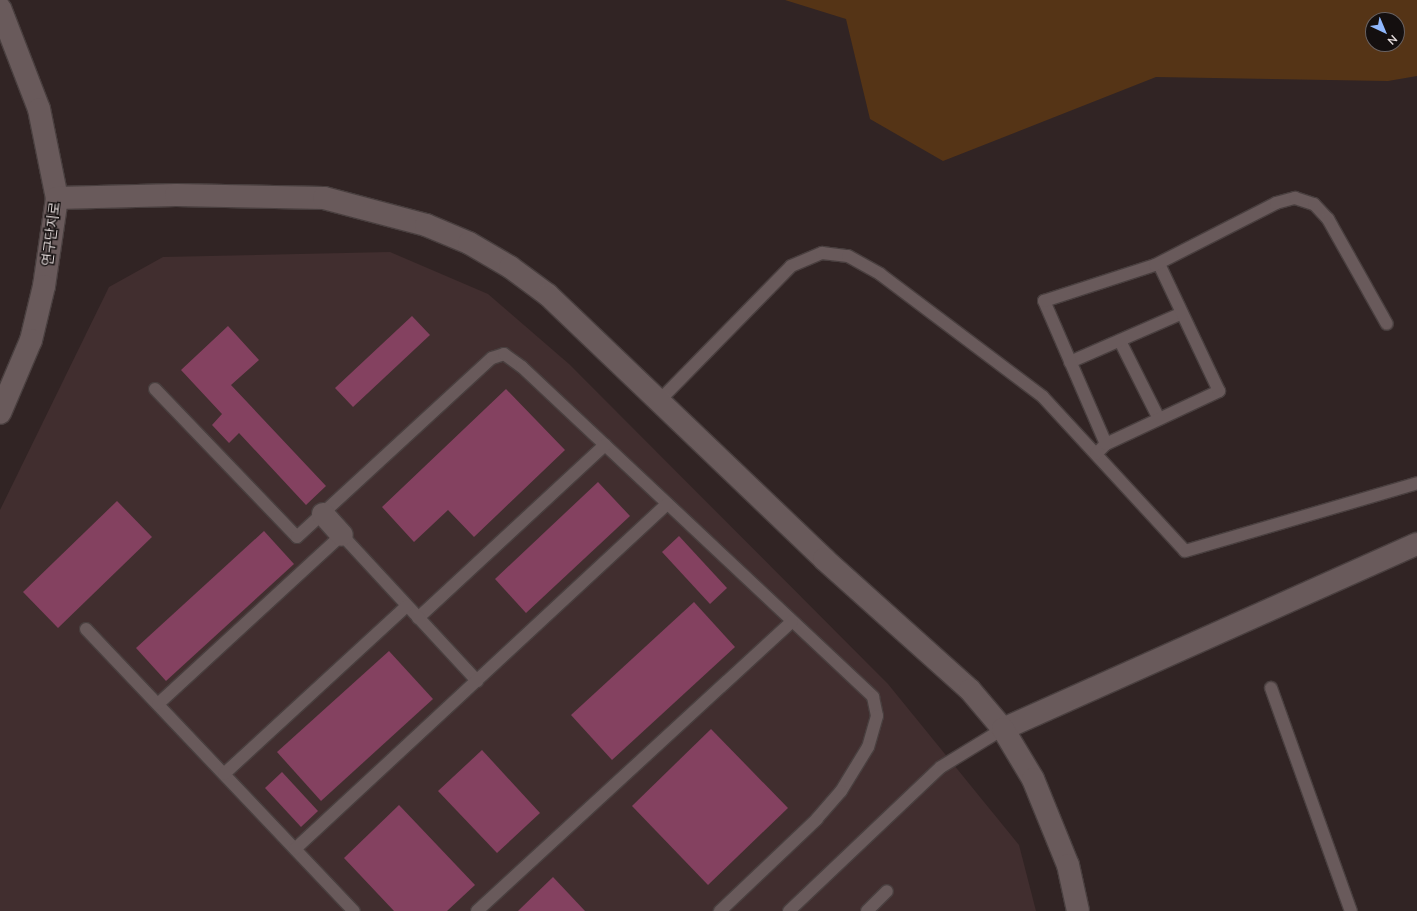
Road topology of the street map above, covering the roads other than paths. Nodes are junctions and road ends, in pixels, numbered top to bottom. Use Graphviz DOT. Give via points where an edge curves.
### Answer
graph roads {
  1 [pos="0,8"];
  2 [pos="57,198"];
  3 [pos="1159,264"];
  4 [pos="1182,313"];
  5 [pos="1387,324"];
  6 [pos="1120,341"];
  7 [pos="1070,362"];
  8 [pos="155,389"];
  9 [pos="658,402"];
  10 [pos="0,413"];
  11 [pos="1159,419"];
  12 [pos="1106,444"];
  13 [pos="605,445"];
  14 [pos="1096,454"];
  15 [pos="1417,483"];
  16 [pos="667,504"];
  17 [pos="322,514"];
  18 [pos="342,535"];
  19 [pos="1417,544"];
  20 [pos="407,606"];
  21 [pos="418,618"];
  22 [pos="792,621"];
  23 [pos="86,629"];
  24 [pos="477,681"];
  25 [pos="1271,688"];
  26 [pos="158,704"];
  27 [pos="1003,729"];
  28 [pos="224,774"];
  29 [pos="296,849"];
  30 [pos="887,891"];
  31 [pos="354,911"];
  32 [pos="477,911"];
  33 [pos="720,911"];
  34 [pos="789,911"];
  35 [pos="867,911"];
  36 [pos="1078,911"];
  37 [pos="1351,911"];
  1 -- 2 [label="street, 연구단지로" via="39,109"];
  2 -- 9 [label="street" via="176,195 324,198 426,225 469,243 548,295"];
  2 -- 10 [label="street, 연구단지로" via="44,286 32,340"];
  3 -- 4 [label="lane"];
  3 -- 5 [label="lane" via="1276,203 1295,198 1314,204 1328,219"];
  3 -- 7 [label="lane" via="1044,301"];
  4 -- 6 [label="lane"];
  4 -- 11 [label="lane" via="1219,391"];
  6 -- 7 [label="lane"];
  6 -- 11 [label="lane"];
  7 -- 12 [label="lane"];
  8 -- 17 [label="lane" via="297,537"];
  9 -- 14 [label="lane" via="791,266 822,253 848,256 880,274 1043,397"];
  9 -- 27 [label="street" via="970,690"];
  11 -- 12 [label="lane"];
  12 -- 14 [label="lane"];
  13 -- 16 [label="lane"];
  13 -- 17 [label="lane" via="504,354 492,358"];
  13 -- 21 [label="lane"];
  14 -- 15 [label="lane" via="1185,551"];
  16 -- 22 [label="lane"];
  16 -- 24 [label="lane"];
  17 -- 18 [label="street"];
  18 -- 20 [label="lane"];
  18 -- 26 [label="lane"];
  19 -- 27 [label="street"];
  20 -- 21 [label="lane"];
  20 -- 28 [label="lane"];
  21 -- 24 [label="lane"];
  22 -- 32 [label="lane"];
  22 -- 33 [label="lane" via="873,697 877,716 868,747 841,791 817,819"];
  23 -- 26 [label="lane"];
  24 -- 29 [label="lane"];
  25 -- 37 [label="lane"];
  26 -- 28 [label="lane"];
  27 -- 34 [label="lane" via="941,767"];
  27 -- 36 [label="street" via="1049,814 1068,865"];
  28 -- 29 [label="lane"];
  29 -- 31 [label="lane"];
  30 -- 35 [label="lane"];
}
